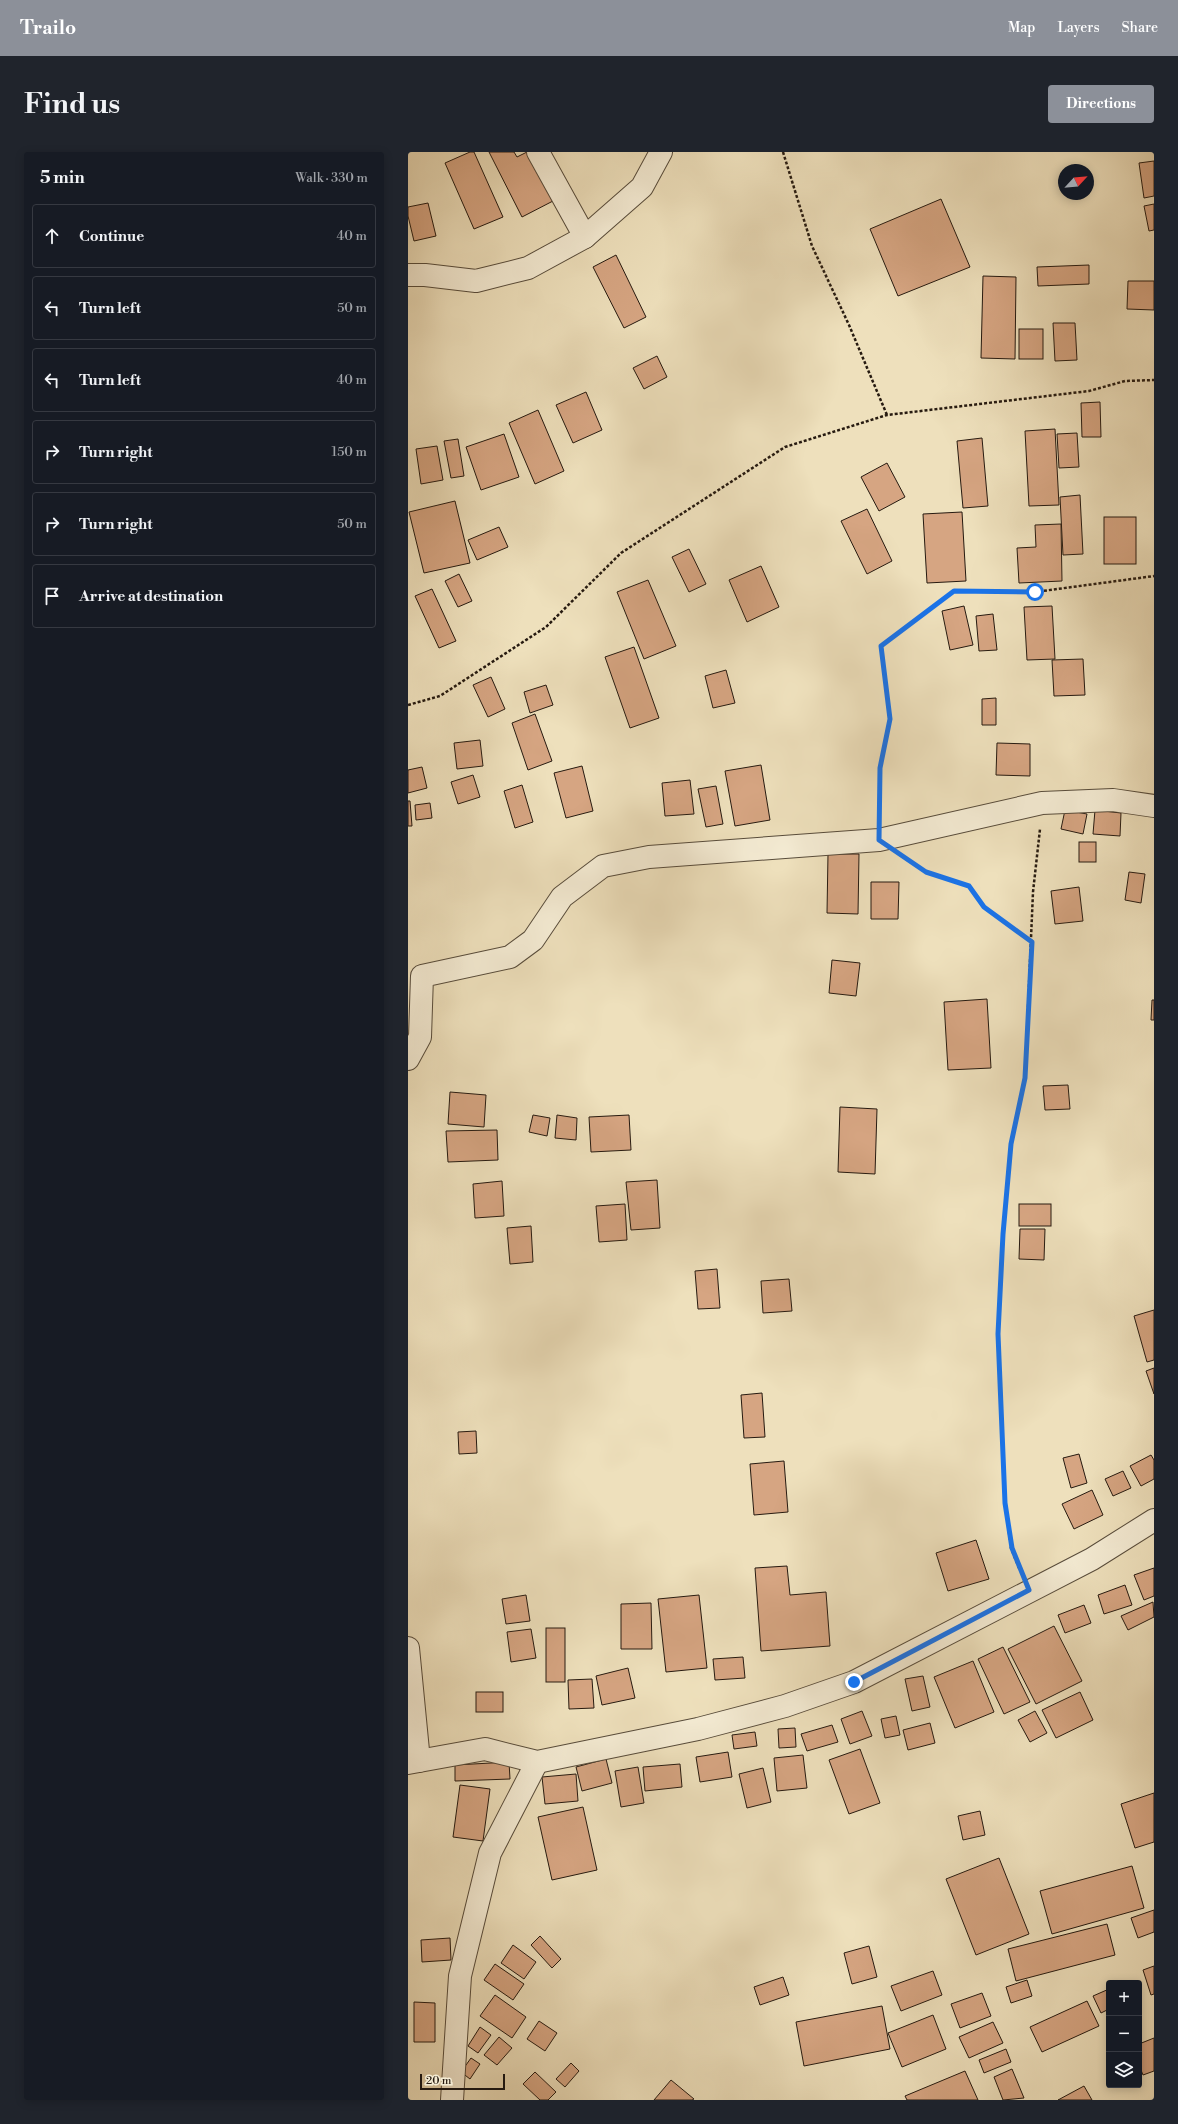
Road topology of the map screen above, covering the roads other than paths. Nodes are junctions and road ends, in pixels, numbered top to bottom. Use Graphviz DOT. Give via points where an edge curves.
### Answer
graph roads {
  1 [pos="538,152"];
  2 [pos="661,152"];
  3 [pos="585,237"];
  4 [pos="408,275"];
  5 [pos="1154,806"];
  6 [pos="408,1059"];
  7 [pos="1154,1520"];
  8 [pos="408,1648"];
  9 [pos="414,1762"];
  10 [pos="537,1762"];
  11 [pos="452,2100"];
  1 -- 3 [label="street"];
  2 -- 3 [label="street" via="642,187"];
  3 -- 4 [label="street" via="528,268 476,281"];
  5 -- 6 [label="street" via="1113,800 1042,803 879,840 649,857 603,866 562,897 533,940 510,957 422,976 420,1037"];
  7 -- 10 [label="street" via="1092,1559 854,1682 785,1706 698,1729"];
  8 -- 9 [label="street"];
  9 -- 10 [label="street" via="485,1749"];
  10 -- 11 [label="street" via="490,1853 460,1976"];
}
